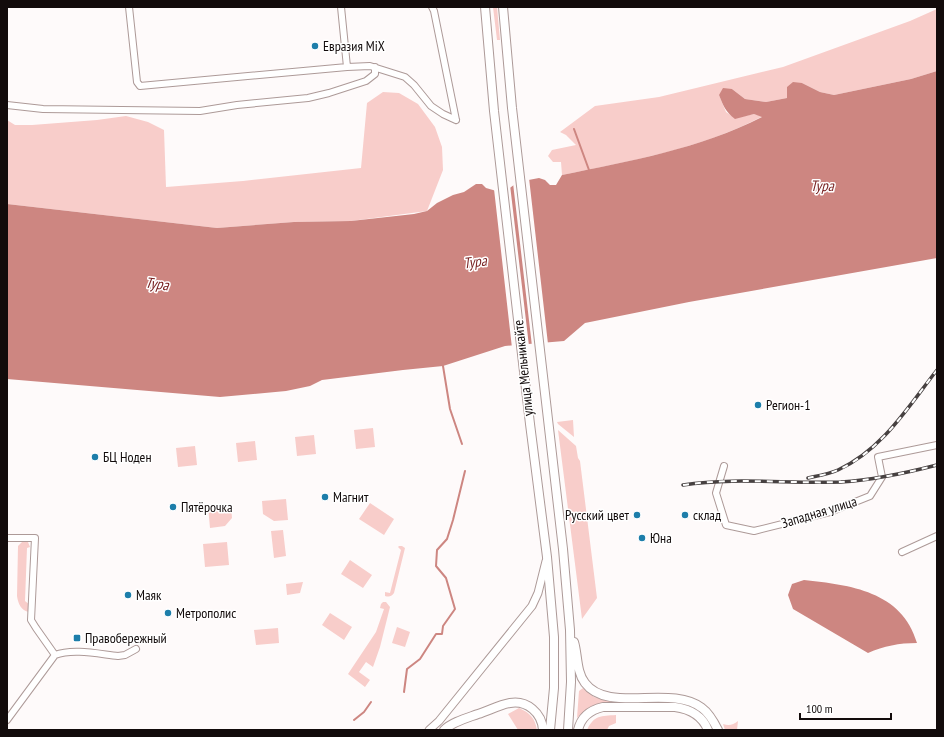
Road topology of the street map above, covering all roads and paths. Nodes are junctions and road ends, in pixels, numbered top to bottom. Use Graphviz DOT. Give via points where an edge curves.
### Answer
graph roads {
  1 [pos="129,7"];
  2 [pos="341,7"];
  3 [pos="432,7"];
  4 [pos="485,7"];
  5 [pos="503,7"];
  6 [pos="347,67"];
  7 [pos="375,67"];
  8 [pos="7,106"];
  9 [pos="937,445"];
  10 [pos="724,466"];
  11 [pos="937,536"];
  12 [pos="7,538"];
  13 [pos="902,552"];
  14 [pos="547,557"];
  15 [pos="570,630"];
  16 [pos="136,649"];
  17 [pos="55,655"];
  18 [pos="7,720"];
  19 [pos="429,730"];
  20 [pos="444,730"];
  21 [pos="543,730"];
  22 [pos="550,730"];
  23 [pos="568,730"];
  24 [pos="578,730"];
  25 [pos="708,730"];
  26 [pos="718,730"];
  1 -- 6 [label="street" via="137,82 140,86"];
  2 -- 6 [label="street"];
  3 -- 7 [label="street" via="456,120 431,106 405,78"];
  4 -- 14 [label="main road, улица Мельникайте" via="494,110"];
  5 -- 15 [label="main road, улица Мельникайте"];
  6 -- 7 [label="street"];
  7 -- 8 [label="street" via="375,74 366,81 329,94 200,111 43,109"];
  9 -- 10 [label="street, Западная улица" via="878,457 882,477 870,496 830,512 754,531 726,525 716,493"];
  11 -- 13 [label="street"];
  12 -- 17 [label="street" via="35,538 31,620"];
  14 -- 19 [label="street" via="532,606"];
  14 -- 22 [label="main road, улица Мельникайте" via="554,637 554,688"];
  15 -- 23 [label="main road, улица Мельникайте" via="571,682"];
  15 -- 26 [label="main road" via="579,670 585,683 592,690 601,695 620,698 683,699 702,708"];
  16 -- 17 [label="street" via="118,656 72,652"];
  17 -- 18 [label="street"];
  20 -- 21 [label="main road" via="458,721 510,703 528,705 536,711"];
  24 -- 25 [label="main road" via="588,713 603,707 675,706 694,712 702,719"];
}
